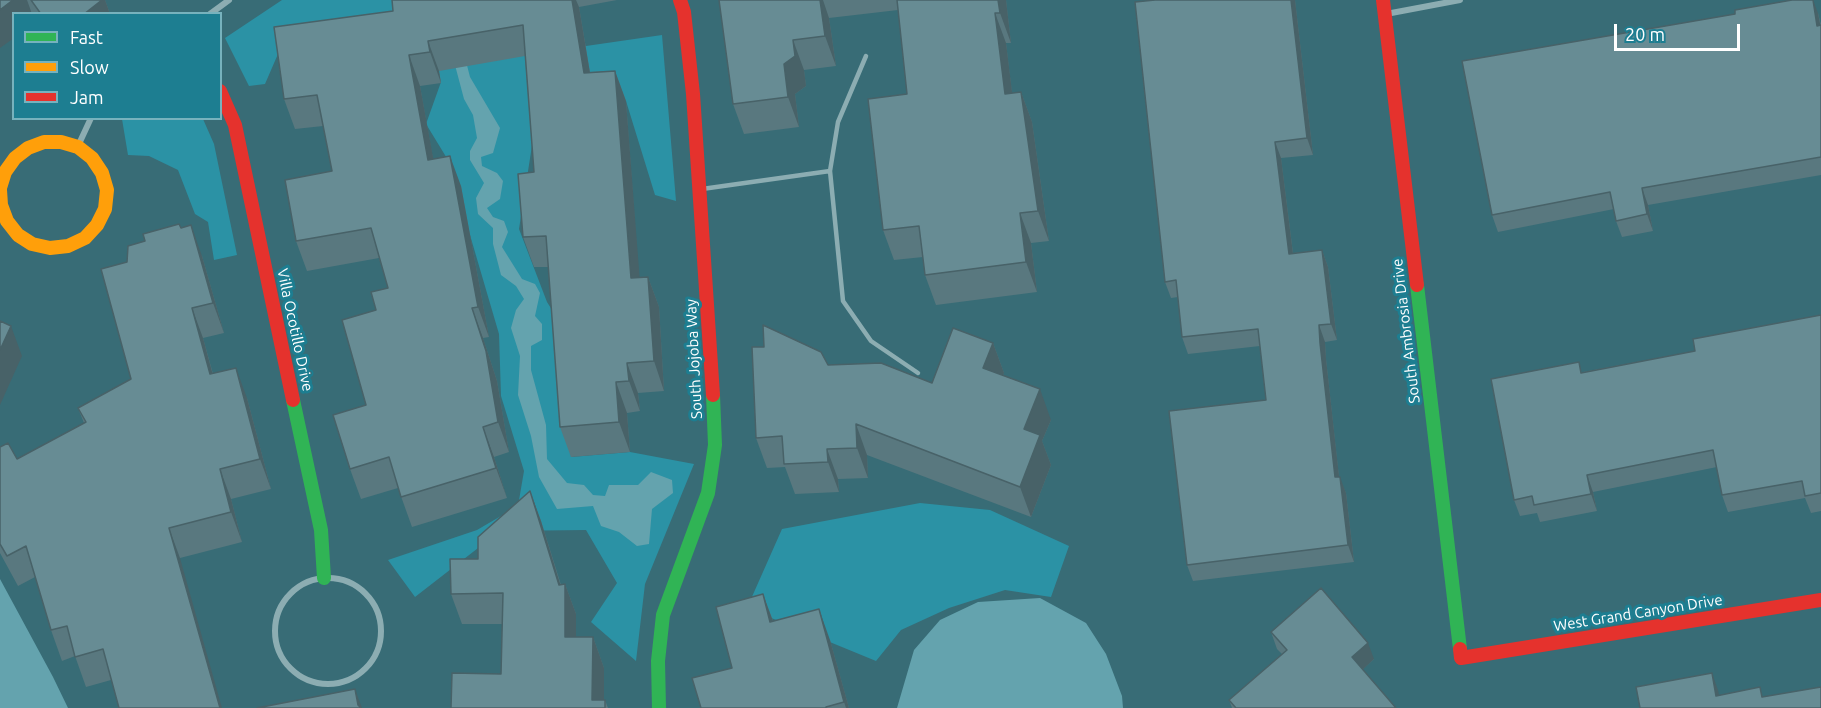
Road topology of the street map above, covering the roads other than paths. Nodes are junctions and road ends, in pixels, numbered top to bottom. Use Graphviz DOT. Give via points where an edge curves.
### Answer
graph roads {
  1 [pos="229,0"];
  2 [pos="680,0"];
  3 [pos="1460,0"];
  4 [pos="1384,7"];
  5 [pos="213,12"];
  6 [pos="866,56"];
  7 [pos="222,96"];
  8 [pos="90,120"];
  9 [pos="78,147"];
  10 [pos="830,171"];
  11 [pos="0,189"];
  12 [pos="700,189"];
  13 [pos="918,373"];
  14 [pos="324,578"];
  15 [pos="1821,600"];
  16 [pos="1461,658"];
  17 [pos="659,708"];
  1 -- 5 [label="street"];
  2 -- 12 [label="street, South Jojoba Way" via="692,83"];
  3 -- 4 [label="street"];
  4 -- 16 [label="street, South Ambrosia Drive"];
  6 -- 10 [label="lane" via="838,123"];
  7 -- 14 [label="street, Villa Ocotillo Drive" via="235,125 321,530"];
  8 -- 9 [label="street"];
  9 -- 11 [label="street" via="44,142 28,148 4,171"];
  9 -- 11 [label="street" via="92,158 107,190 105,209 85,238 68,246 32,244 7,221"];
  10 -- 12 [label="lane"];
  10 -- 13 [label="lane" via="843,301 870,341"];
  12 -- 17 [label="street, South Jojoba Way" via="715,445 708,493 663,615 658,660"];
  14 -- 14 [label="street" via="307,582 292,592 275,623 282,658 293,672 308,681 326,684 359,675 380,647 382,630 370,598 357,586"];
  15 -- 16 [label="street, West Grand Canyon Drive"];
}
